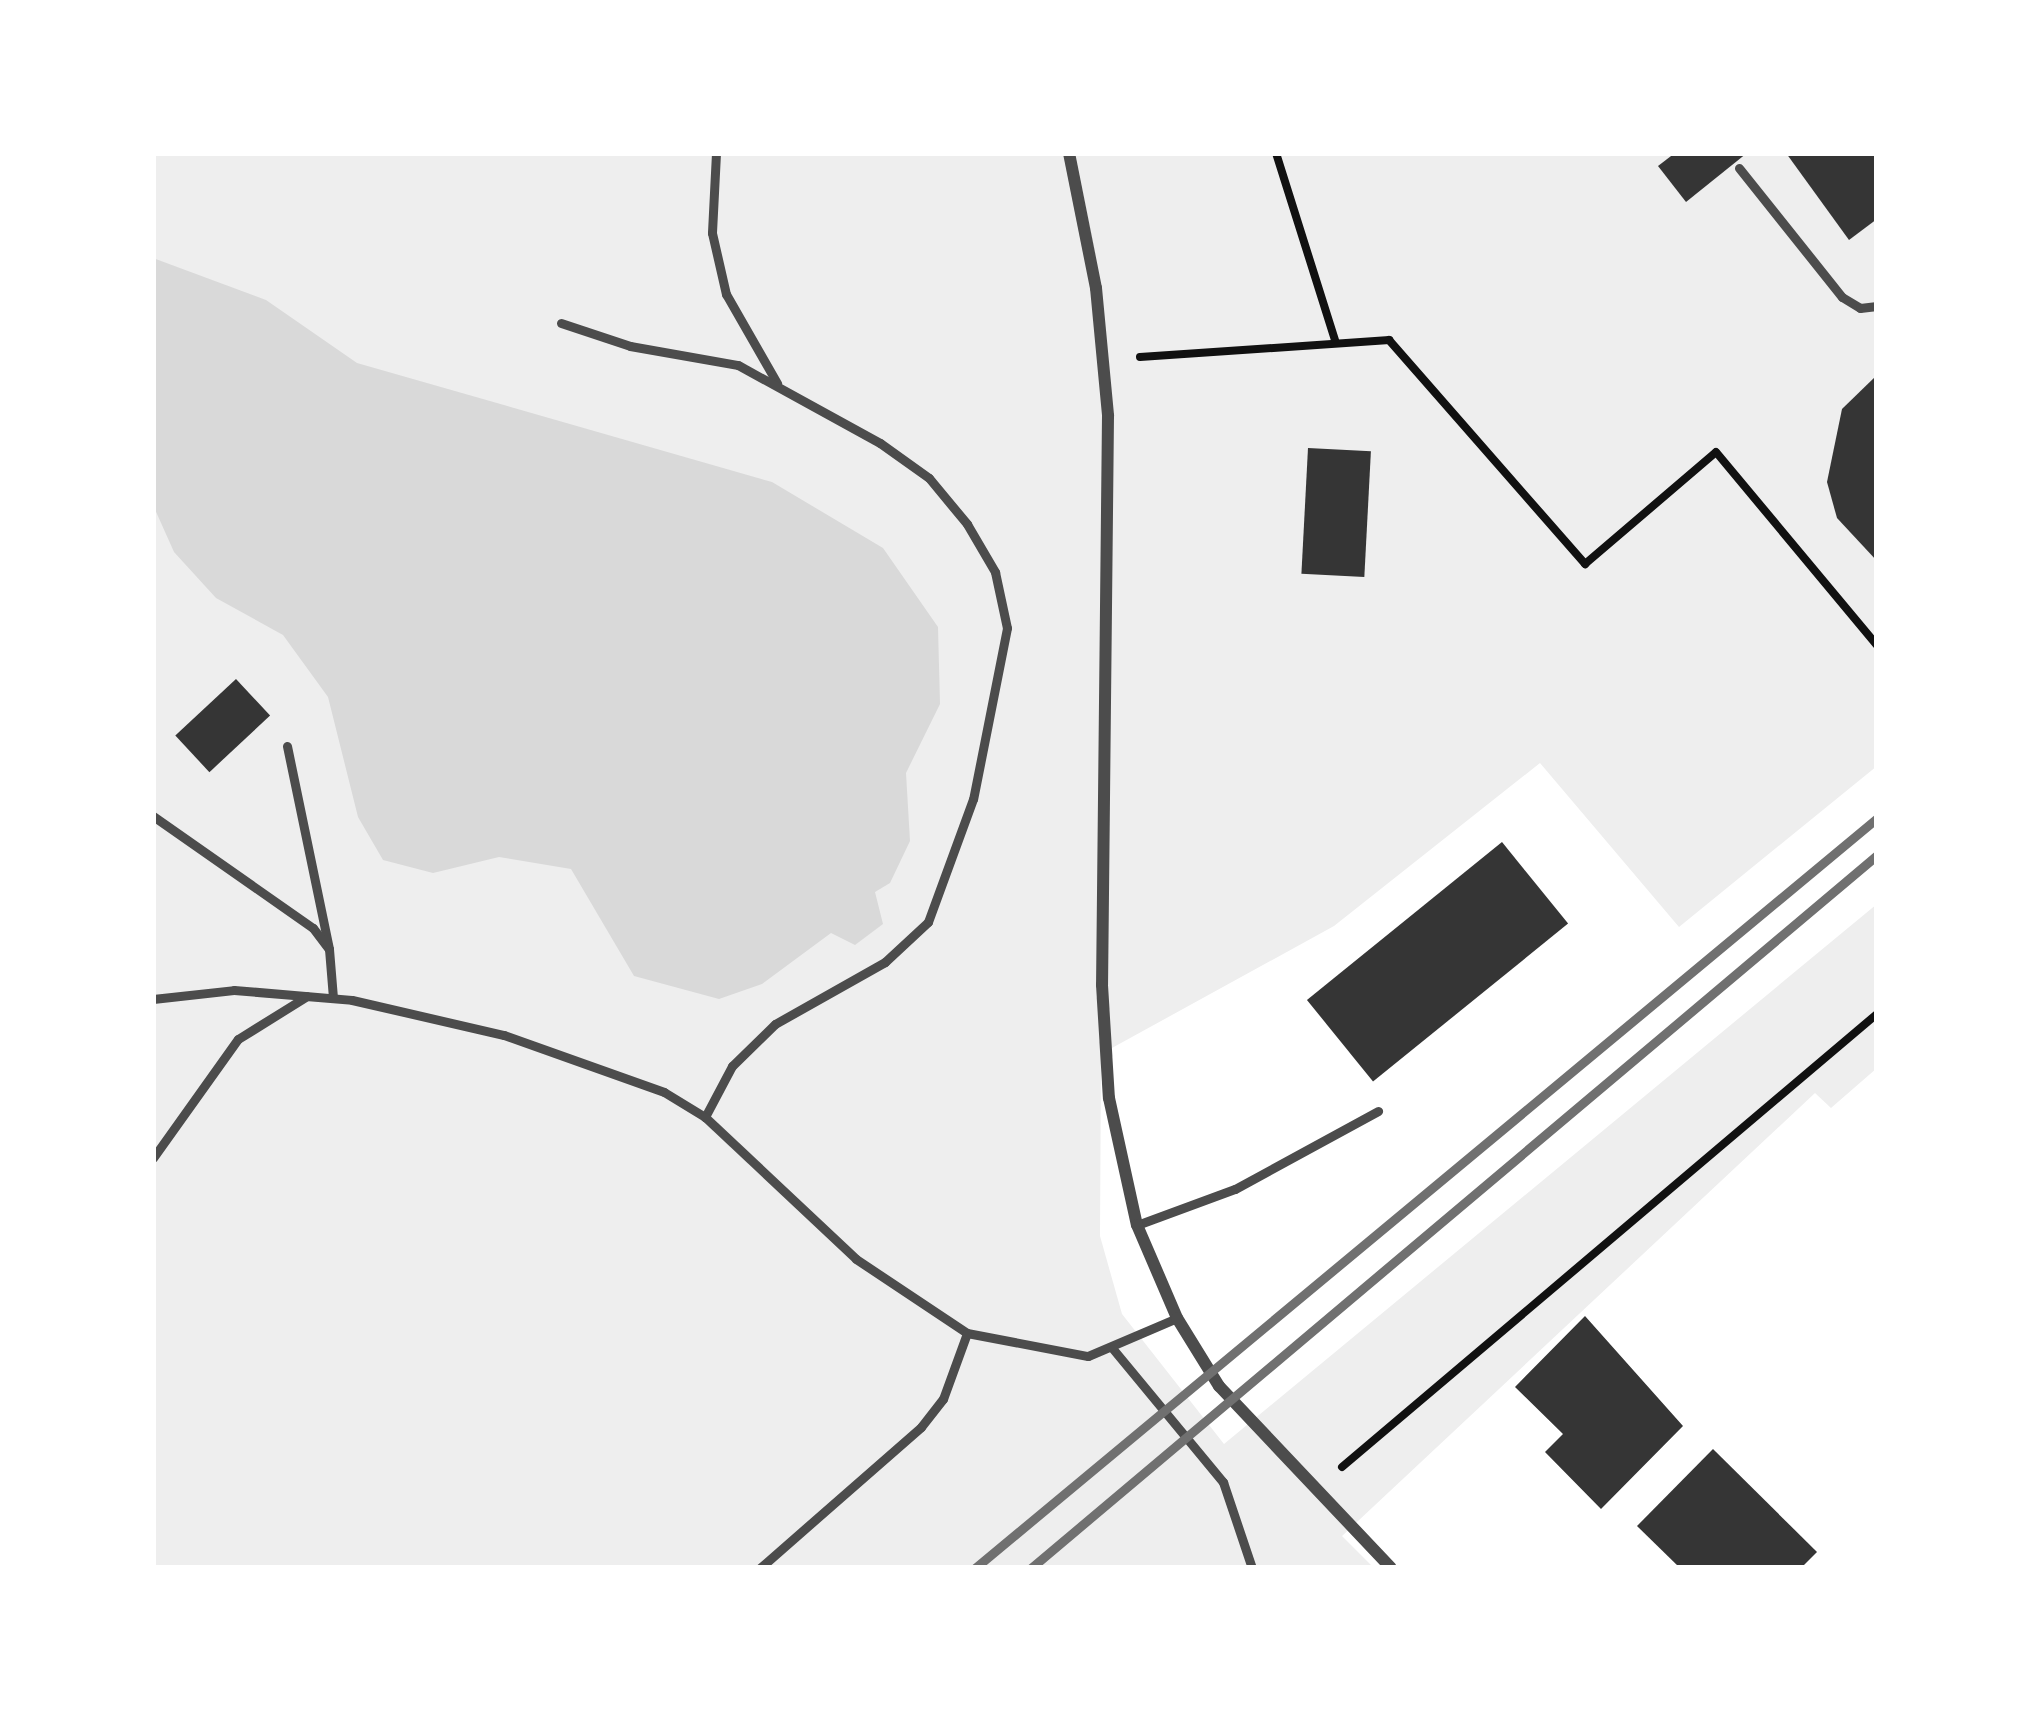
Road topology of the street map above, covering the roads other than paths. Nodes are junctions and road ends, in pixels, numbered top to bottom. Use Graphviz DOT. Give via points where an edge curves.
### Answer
graph roads {
  1 [pos="716,153"];
  2 [pos="1069,153"];
  3 [pos="1738,168"];
  4 [pos="1877,305"];
  5 [pos="561,323"];
  6 [pos="796,401"];
  7 [pos="287,746"];
  8 [pos="153,816"];
  9 [pos="329,949"];
  10 [pos="307,996"];
  11 [pos="334,998"];
  12 [pos="153,999"];
  13 [pos="1378,1111"];
  14 [pos="705,1117"];
  15 [pos="153,1158"];
  16 [pos="1137,1226"];
  17 [pos="1177,1318"];
  18 [pos="967,1333"];
  19 [pos="1113,1348"];
  20 [pos="760,1568"];
  21 [pos="1252,1568"];
  22 [pos="1391,1568"];
  1 -- 6 [label="lane" via="712,233 725,294 766,374"];
  2 -- 16 [label="street" via="1103,359 1102,985 1109,1098"];
  3 -- 4 [label="lane" via="1842,297"];
  5 -- 6 [label="lane" via="630,346 738,365"];
  6 -- 14 [label="lane" via="929,478 995,572 1007,628 973,799 928,922 885,962 775,1024 732,1066"];
  7 -- 9 [label="lane"];
  8 -- 9 [label="lane" via="266,889"];
  9 -- 11 [label="lane"];
  10 -- 11 [label="lane"];
  10 -- 12 [label="lane" via="234,990"];
  10 -- 15 [label="lane" via="238,1040"];
  11 -- 14 [label="lane" via="504,1034 664,1092"];
  13 -- 16 [label="lane" via="1235,1189"];
  14 -- 18 [label="lane" via="856,1259"];
  16 -- 17 [label="street"];
  17 -- 19 [label="lane"];
  17 -- 22 [label="street" via="1243,1418"];
  18 -- 19 [label="lane" via="1049,1353"];
  18 -- 20 [label="lane" via="943,1399 921,1427"];
  19 -- 21 [label="lane" via="1223,1481"];
}
